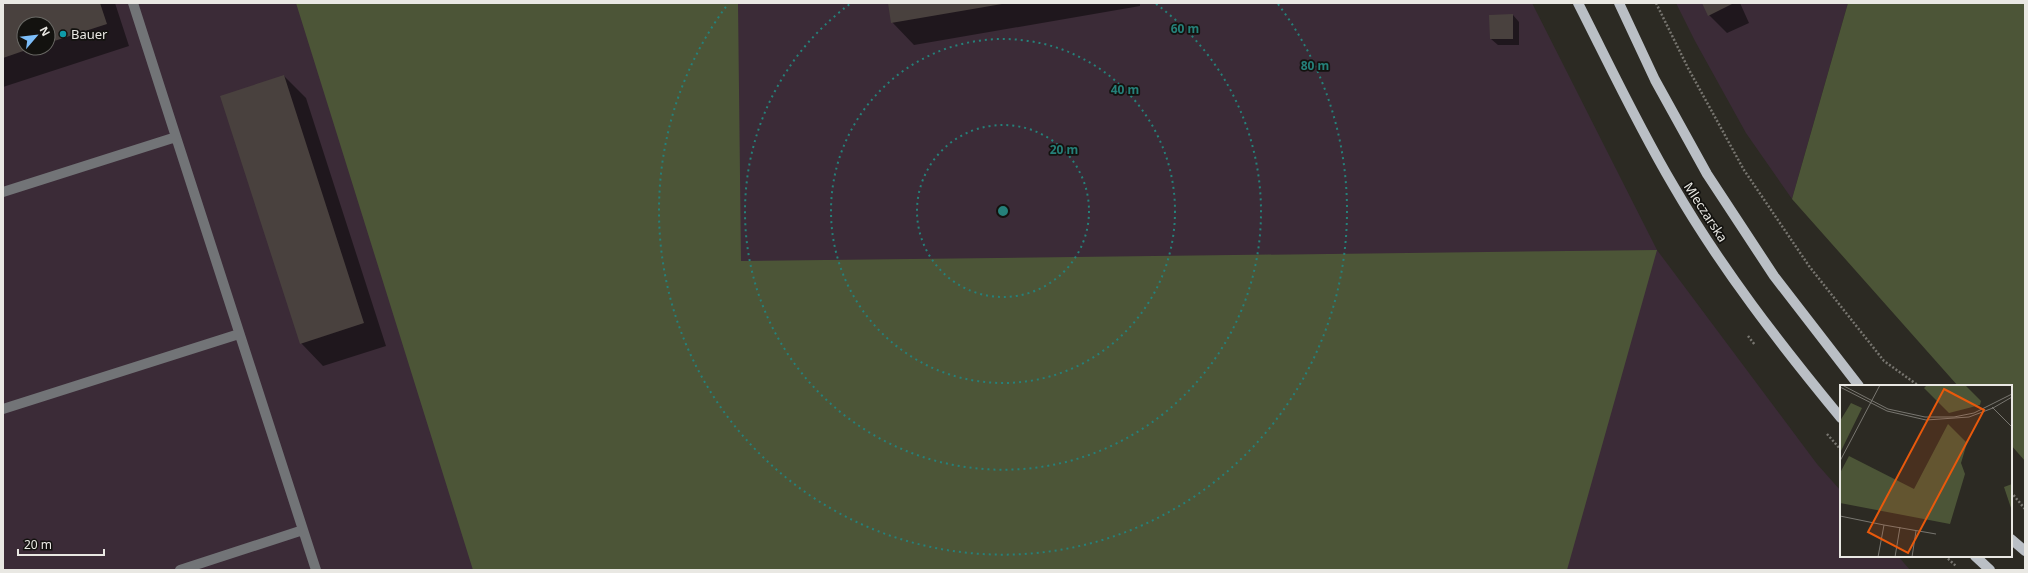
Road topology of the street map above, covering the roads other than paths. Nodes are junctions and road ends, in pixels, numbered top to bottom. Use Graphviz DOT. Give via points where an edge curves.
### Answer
graph roads {
  1 [pos="134,3"];
  2 [pos="1578,3"];
  3 [pos="1619,3"];
  4 [pos="176,137"];
  5 [pos="3,192"];
  6 [pos="239,334"];
  7 [pos="1858,385"];
  8 [pos="3,409"];
  9 [pos="1840,417"];
  10 [pos="303,530"];
  11 [pos="2012,540"];
  12 [pos="2025,551"];
  13 [pos="1976,557"];
  14 [pos="180,570"];
  15 [pos="316,570"];
  16 [pos="1990,570"];
  1 -- 4 [label="lane"];
  2 -- 9 [label="main road, Mleczarska" via="1673,186 1746,298"];
  3 -- 7 [label="main road, Mleczarska" via="1655,80 1707,174 1774,276"];
  4 -- 5 [label="lane"];
  4 -- 6 [label="lane"];
  6 -- 8 [label="lane"];
  6 -- 10 [label="lane"];
  10 -- 14 [label="lane"];
  10 -- 15 [label="lane"];
  11 -- 12 [label="main road"];
  13 -- 16 [label="main road"];
}
